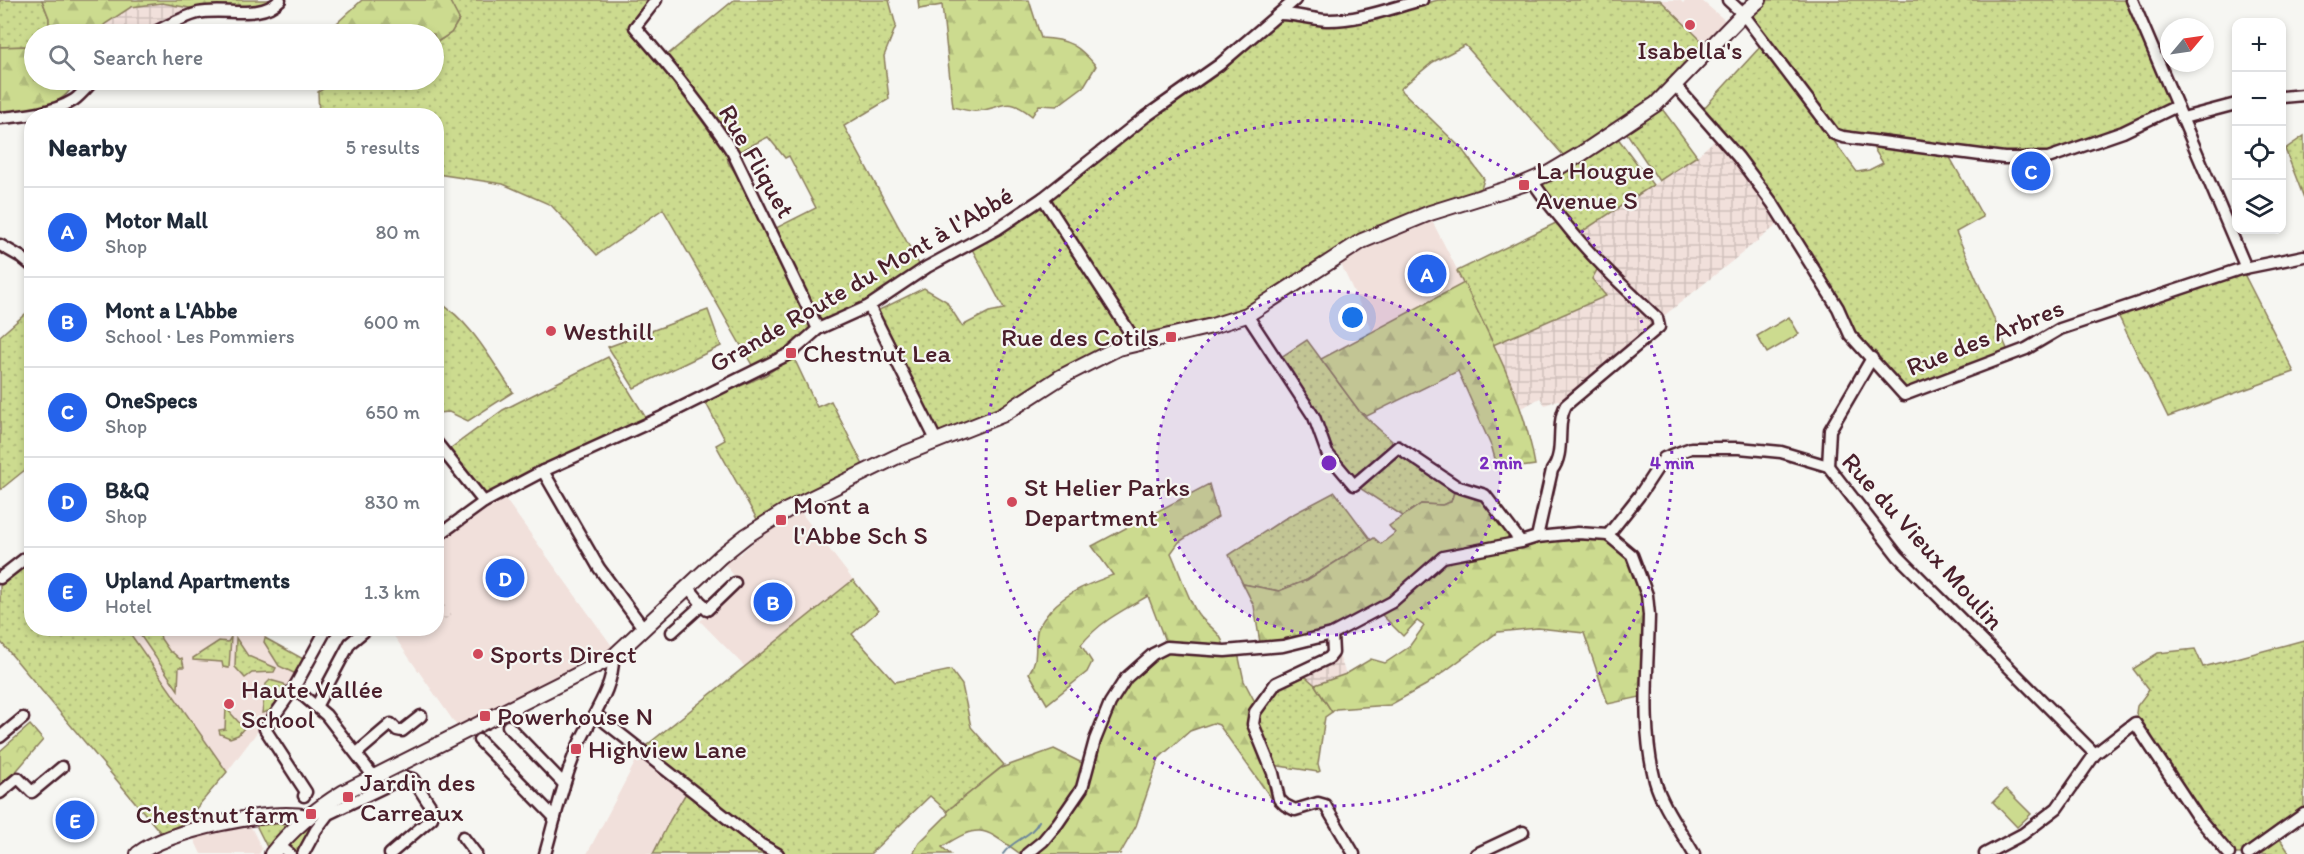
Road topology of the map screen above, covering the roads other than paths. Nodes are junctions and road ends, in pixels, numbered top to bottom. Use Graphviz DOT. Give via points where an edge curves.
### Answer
graph roads {
  1 [pos="280,0"];
  2 [pos="656,0"];
  3 [pos="1295,0"];
  4 [pos="1422,0"];
  5 [pos="1728,0"];
  6 [pos="1760,0"];
  7 [pos="2132,0"];
  8 [pos="1280,14"];
  9 [pos="1743,14"];
  10 [pos="174,24"];
  11 [pos="1676,85"];
  12 [pos="84,90"];
  13 [pos="2304,95"];
  14 [pos="2286,97"];
  15 [pos="2232,105"];
  16 [pos="2177,106"];
  17 [pos="54,108"];
  18 [pos="24,115"];
  19 [pos="0,117"];
  20 [pos="2183,118"];
  21 [pos="1533,180"];
  22 [pos="1043,198"];
  23 [pos="0,245"];
  24 [pos="2304,256"];
  25 [pos="24,259"];
  26 [pos="2246,268"];
  27 [pos="868,306"];
  28 [pos="1247,315"];
  29 [pos="818,329"];
  30 [pos="1136,342"];
  31 [pos="1872,358"];
  32 [pos="937,442"];
  33 [pos="444,452"];
  34 [pos="1828,466"];
  35 [pos="543,471"];
  36 [pos="484,502"];
  37 [pos="444,531"];
  38 [pos="1608,535"];
  39 [pos="1537,537"];
  40 [pos="1521,542"];
  41 [pos="24,559"];
  42 [pos="0,578"];
  43 [pos="735,584"];
  44 [pos="688,587"];
  45 [pos="703,604"];
  46 [pos="644,629"];
  47 [pos="672,632"];
  48 [pos="1332,634"];
  49 [pos="323,636"];
  50 [pos="358,636"];
  51 [pos="613,657"];
  52 [pos="294,688"];
  53 [pos="316,705"];
  54 [pos="595,714"];
  55 [pos="421,716"];
  56 [pos="23,718"];
  57 [pos="508,726"];
  58 [pos="0,737"];
  59 [pos="479,740"];
  60 [pos="357,753"];
  61 [pos="2095,754"];
  62 [pos="62,767"];
  63 [pos="374,777"];
  64 [pos="563,783"];
  65 [pos="0,793"];
  66 [pos="304,796"];
  67 [pos="2304,814"];
  68 [pos="307,817"];
  69 [pos="555,818"];
  70 [pos="1523,832"];
  71 [pos="463,837"];
  72 [pos="280,851"];
  73 [pos="138,854"];
  74 [pos="303,854"];
  75 [pos="390,854"];
  76 [pos="476,854"];
  77 [pos="545,854"];
  78 [pos="778,854"];
  79 [pos="1027,854"];
  80 [pos="1354,854"];
  81 [pos="1476,854"];
  82 [pos="1694,854"];
  83 [pos="1985,854"];
  84 [pos="2229,854"];
  85 [pos="2248,854"];
  1 -- 10 [label="street" via="262,12 221,10 200,13"];
  2 -- 29 [label="street, Rue Fliquet" via="635,27 733,153"];
  3 -- 8 [label="street, Grande Route du Mont à l'Abbé"];
  4 -- 8 [label="street" via="1361,16 1326,20"];
  5 -- 9 [label="street"];
  6 -- 9 [label="main road"];
  7 -- 16 [label="street"];
  8 -- 22 [label="street, Grande Route du Mont à l'Abbé"];
  9 -- 11 [label="main road"];
  9 -- 16 [label="street" via="1834,134 1843,137 2004,158 2048,158 2123,132"];
  11 -- 21 [label="main road" via="1656,104 1609,136"];
  11 -- 31 [label="street, Rue des Arbres" via="1773,204 1838,308 1850,335"];
  12 -- 17 [label="street"];
  13 -- 14 [label="street"];
  15 -- 20 [label="street"];
  16 -- 20 [label="street"];
  18 -- 19 [label="street"];
  20 -- 26 [label="street"];
  21 -- 28 [label="main road" via="1430,213 1362,241"];
  21 -- 39 [label="street" via="1575,237 1657,318 1659,327 1566,405 1560,415 1558,462 1552,470"];
  22 -- 27 [label="street, Grande Route du Mont à l'Abbé"];
  22 -- 30 [label="street"];
  23 -- 25 [label="street"];
  24 -- 26 [label="street"];
  26 -- 31 [label="street, Rue des Arbres" via="2060,329 2026,349 1904,395"];
  27 -- 29 [label="street, Grande Route du Mont à l'Abbé"];
  27 -- 32 [label="street"];
  28 -- 30 [label="main road"];
  28 -- 40 [label="street" via="1314,417 1327,453 1354,485 1398,447 1456,486 1485,495"];
  29 -- 35 [label="street, Grande Route du Mont à l'Abbé" via="791,353"];
  30 -- 32 [label="main road" via="1061,377 1002,416"];
  31 -- 34 [label="street" via="1830,430"];
  32 -- 44 [label="main road" via="896,457 787,510 746,536"];
  33 -- 36 [label="street"];
  34 -- 38 [label="street, Rue du Vieux Moulin" via="1781,452 1691,448 1664,458"];
  34 -- 61 [label="street, Rue du Vieux Moulin" via="1898,556"];
  35 -- 36 [label="street, Grande Route du Mont à l'Abbé"];
  35 -- 46 [label="street" via="599,568"];
  36 -- 37 [label="street, Grande Route du Mont à l'Abbé"];
  38 -- 39 [label="street"];
  38 -- 82 [label="street" via="1632,555 1647,595 1648,740 1655,782"];
  39 -- 40 [label="street"];
  40 -- 48 [label="street" via="1443,557 1392,602"];
  41 -- 42 [label="street"];
  43 -- 45 [label="street" via="707,609"];
  44 -- 45 [label="street"];
  44 -- 46 [label="main road"];
  45 -- 47 [label="street"];
  46 -- 51 [label="main road"];
  48 -- 79 [label="street" via="1283,646 1225,651 1167,647 1153,654 1126,678 1110,704 1078,795 1058,823"];
  48 -- 80 [label="street" via="1333,653 1329,658 1276,683 1255,712 1253,724 1279,799 1295,810 1322,803"];
  49 -- 52 [label="street"];
  50 -- 53 [label="street" via="350,643"];
  51 -- 54 [label="street" via="613,672"];
  51 -- 63 [label="main road"];
  52 -- 53 [label="street"];
  52 -- 66 [label="street" via="265,729 306,792"];
  53 -- 60 [label="street"];
  54 -- 64 [label="street"];
  54 -- 78 [label="street"];
  55 -- 60 [label="street" via="402,731 391,724"];
  56 -- 58 [label="street"];
  57 -- 64 [label="street"];
  59 -- 69 [label="street"];
  60 -- 63 [label="street"];
  61 -- 83 [label="street" via="2056,808 2023,834"];
  61 -- 84 [label="street" via="2135,723 2196,815"];
  62 -- 65 [label="street" via="32,792 18,778"];
  63 -- 68 [label="main road"];
  64 -- 69 [label="street"];
  67 -- 85 [label="street"];
  68 -- 72 [label="main road"];
  68 -- 73 [label="main road" via="250,818 204,828 171,836"];
  69 -- 77 [label="street"];
  70 -- 81 [label="street"];
  71 -- 76 [label="street"];
  74 -- 75 [label="street" via="328,814 405,777 413,779 433,810 432,818"];
}
